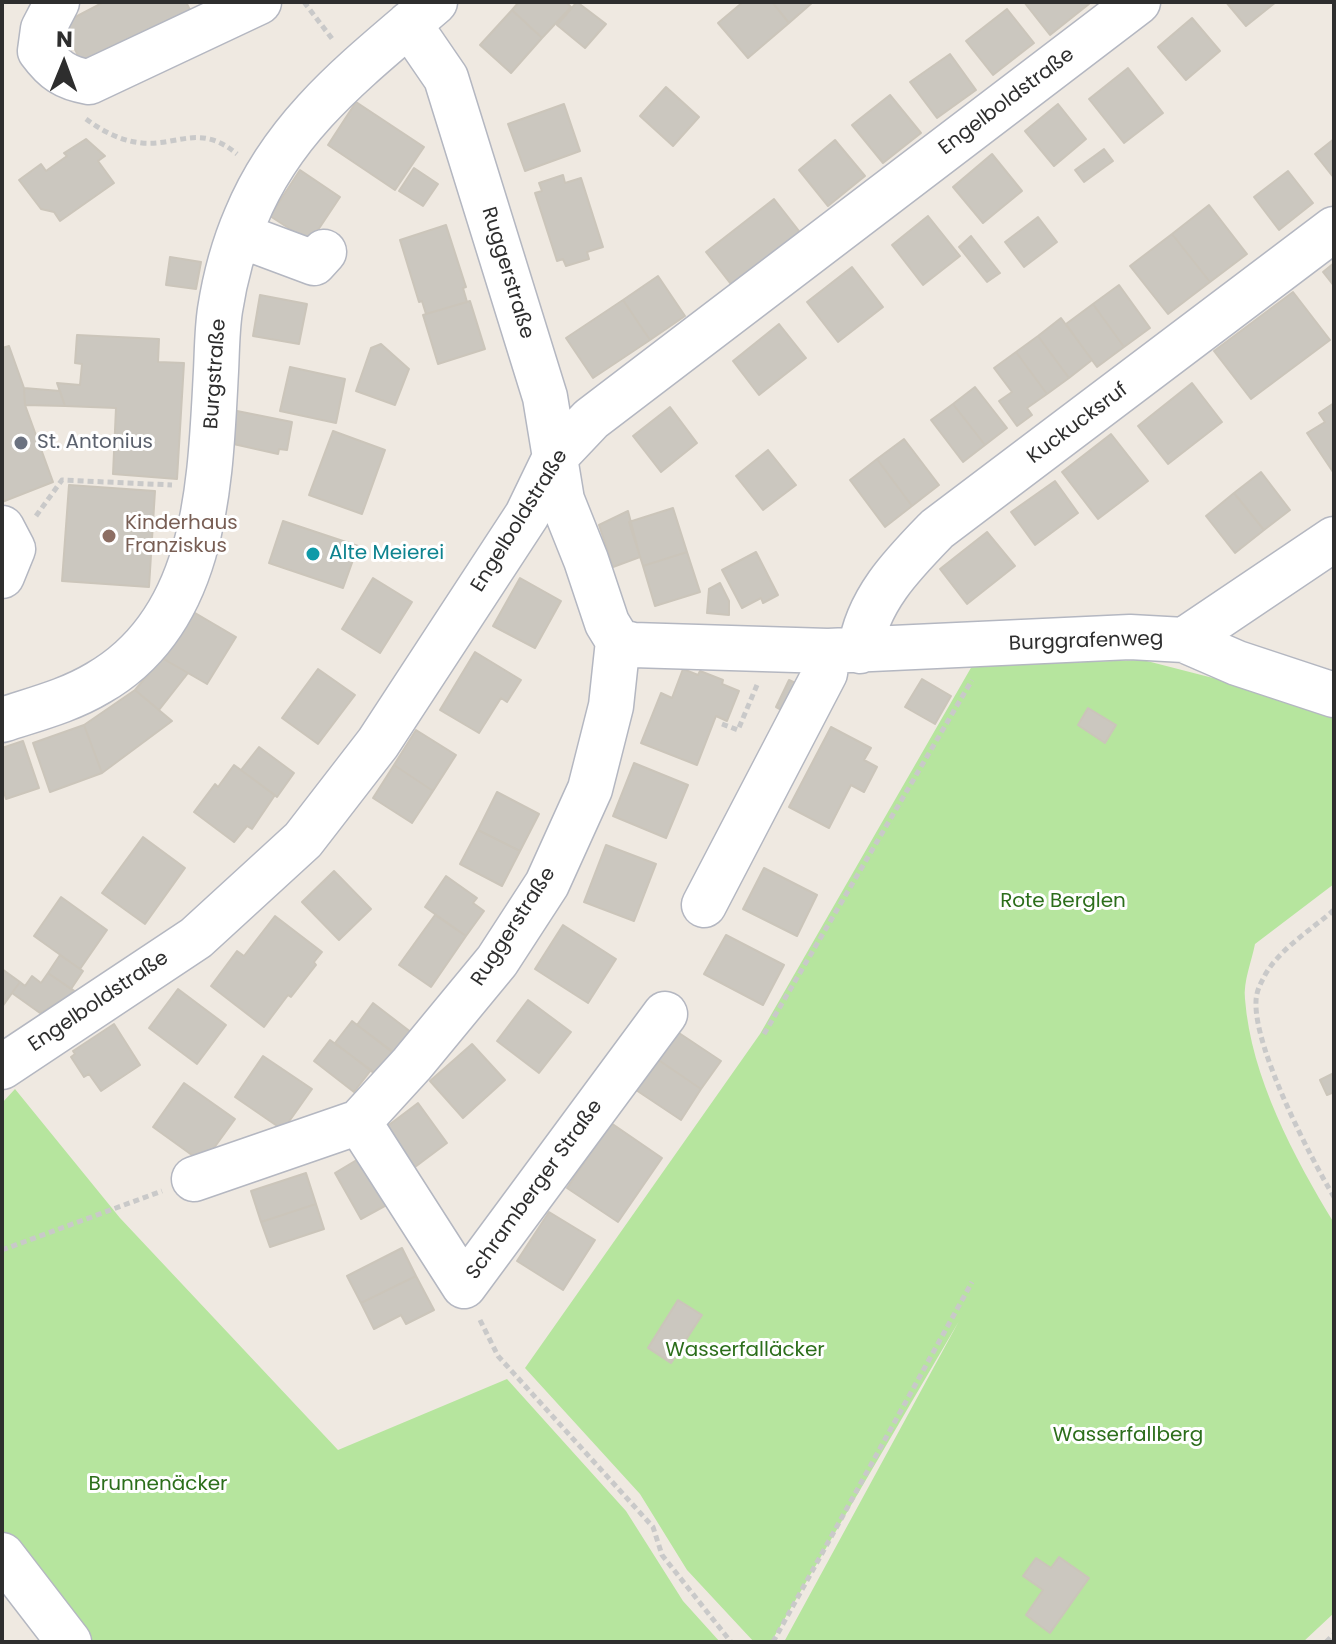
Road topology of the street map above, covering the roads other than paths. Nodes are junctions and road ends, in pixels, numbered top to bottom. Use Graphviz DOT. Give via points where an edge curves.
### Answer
graph roads {
  1 [pos="57,2"];
  2 [pos="259,2"];
  3 [pos="1138,2"];
  4 [pos="422,13"];
  5 [pos="1334,229"];
  6 [pos="239,235"];
  7 [pos="324,252"];
  8 [pos="555,457"];
  9 [pos="1334,539"];
  10 [pos="1184,640"];
  11 [pos="618,641"];
  12 [pos="844,651"];
  13 [pos="1334,695"];
  14 [pos="2,720"];
  15 [pos="704,905"];
  16 [pos="665,1014"];
  17 [pos="2,1067"];
  18 [pos="359,1122"];
  19 [pos="194,1179"];
  20 [pos="2,1555"];
  21 [pos="69,1642"];
  1 -- 2 [label="street" via="43,29 40,51 69,79 89,82"];
  3 -- 8 [label="street, Engelboldstraße" via="591,419"];
  4 -- 6 [label="street, Burgstraße" via="356,69 294,133 263,182"];
  4 -- 8 [label="street, Ruggerstraße" via="545,397"];
  5 -- 12 [label="street, Kuckucksruf" via="937,529 898,570 863,631"];
  6 -- 7 [label="street" via="314,263"];
  6 -- 14 [label="street, Burgstraße" via="219,313 202,526 168,615 150,641 100,683"];
  8 -- 11 [label="street, Ruggerstraße" via="562,500"];
  8 -- 17 [label="street, Engelboldstraße" via="527,515 378,743 303,840 196,938"];
  9 -- 10 [label="street"];
  10 -- 12 [label="street, Burggrafenweg" via="1130,637"];
  10 -- 13 [label="street, Burggrafenweg"];
  11 -- 12 [label="street, Burggrafenweg"];
  11 -- 18 [label="street, Ruggerstraße" via="600,758 547,884 497,961"];
  12 -- 15 [label="street" via="825,673"];
  16 -- 18 [label="street, Schramberger Straße" via="464,1286"];
  18 -- 19 [label="street, Ruggerstraße"];
  20 -- 21 [label="street"];
}
